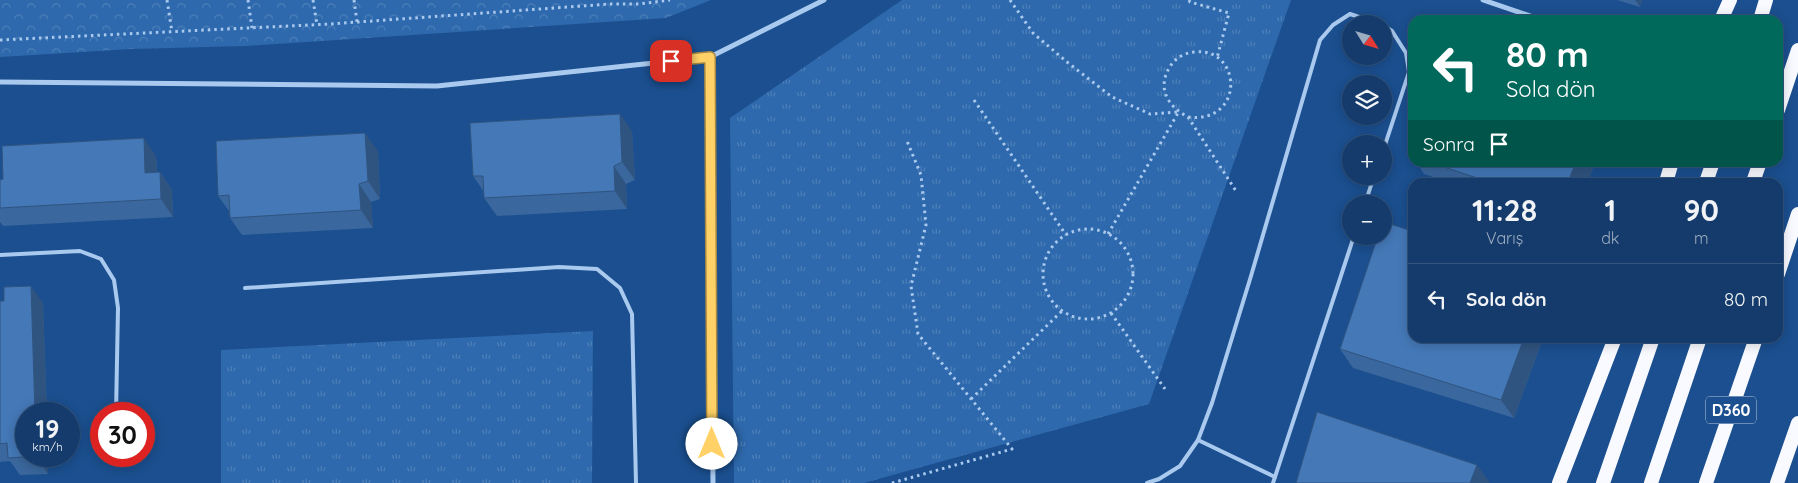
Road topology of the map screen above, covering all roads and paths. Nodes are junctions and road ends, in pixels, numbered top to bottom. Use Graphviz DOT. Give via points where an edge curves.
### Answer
graph roads {
  1 [pos="168,0"];
  2 [pos="248,0"];
  3 [pos="313,0"];
  4 [pos="354,0"];
  5 [pos="670,0"];
  6 [pos="824,0"];
  7 [pos="1010,0"];
  8 [pos="1189,0"];
  9 [pos="1482,0"];
  10 [pos="1730,0"];
  11 [pos="1766,0"];
  12 [pos="626,2"];
  13 [pos="1527,15"];
  14 [pos="1723,15"];
  15 [pos="1762,15"];
  16 [pos="1342,19"];
  17 [pos="357,22"];
  18 [pos="317,25"];
  19 [pos="252,28"];
  20 [pos="1392,31"];
  21 [pos="172,32"];
  22 [pos="0,40"];
  23 [pos="1798,50"];
  24 [pos="710,57"];
  25 [pos="1217,58"];
  26 [pos="1408,66"];
  27 [pos="1408,75"];
  28 [pos="0,82"];
  29 [pos="1783,95"];
  30 [pos="974,100"];
  31 [pos="1178,112"];
  32 [pos="1188,117"];
  33 [pos="1388,135"];
  34 [pos="907,141"];
  35 [pos="1236,190"];
  36 [pos="1798,214"];
  37 [pos="1108,234"];
  38 [pos="1066,235"];
  39 [pos="1351,245"];
  40 [pos="0,255"];
  41 [pos="1783,259"];
  42 [pos="245,288"];
  43 [pos="1062,311"];
  44 [pos="1111,313"];
  45 [pos="1613,343"];
  46 [pos="1651,343"];
  47 [pos="1698,343"];
  48 [pos="1754,343"];
  49 [pos="1165,389"];
  50 [pos="971,399"];
  51 [pos="116,402"];
  52 [pos="1798,423"];
  53 [pos="1198,440"];
  54 [pos="1276,477"];
  55 [pos="1160,481"];
  56 [pos="636,483"];
  57 [pos="713,483"];
  58 [pos="892,483"];
  59 [pos="1147,483"];
  60 [pos="1273,483"];
  61 [pos="1559,483"];
  62 [pos="1602,483"];
  63 [pos="1651,483"];
  64 [pos="1706,483"];
  65 [pos="1777,483"];
  1 -- 21 [label="path"];
  2 -- 19 [label="path"];
  3 -- 18 [label="path"];
  4 -- 17 [label="path"];
  5 -- 12 [label="path" via="639,4"];
  6 -- 24 [label="street"];
  7 -- 31 [label="path" via="1033,33 1112,97 1150,114"];
  8 -- 25 [label="path" via="1229,13"];
  9 -- 13 [label="street"];
  10 -- 14 [label="highway"];
  11 -- 15 [label="highway"];
  12 -- 17 [label="path"];
  16 -- 53 [label="lane" via="1332,25 1320,40 1251,276"];
  17 -- 18 [label="path"];
  18 -- 19 [label="path"];
  19 -- 21 [label="path"];
  20 -- 26 [label="lane" via="1406,53"];
  21 -- 22 [label="path"];
  23 -- 29 [label="highway"];
  24 -- 28 [label="street" via="437,86"];
  24 -- 57 [label="street"];
  25 -- 31 [label="path" via="1212,54 1192,52 1182,55 1167,71 1165,94"];
  25 -- 32 [label="path" via="1228,69 1231,79 1227,100 1211,116 1200,119"];
  27 -- 33 [label="lane"];
  30 -- 38 [label="path"];
  31 -- 32 [label="path"];
  31 -- 37 [label="path"];
  32 -- 35 [label="path"];
  34 -- 50 [label="path" via="921,175 926,226 911,286 918,334"];
  36 -- 41 [label="highway"];
  37 -- 38 [label="path" via="1080,230"];
  37 -- 44 [label="path" via="1129,254 1133,269 1127,297"];
  38 -- 43 [label="path" via="1054,245 1044,272 1045,288"];
  39 -- 54 [label="lane"];
  40 -- 51 [label="lane" via="80,251 101,259 114,280 118,308"];
  42 -- 56 [label="lane" via="559,267 597,269 620,288 632,314"];
  43 -- 44 [label="path" via="1076,318 1091,320"];
  43 -- 50 [label="path"];
  44 -- 49 [label="path"];
  45 -- 61 [label="highway"];
  46 -- 62 [label="highway"];
  47 -- 63 [label="highway, D360"];
  48 -- 64 [label="highway, D360"];
  50 -- 58 [label="path" via="1012,449"];
  52 -- 65 [label="highway"];
  53 -- 54 [label="lane"];
  53 -- 55 [label="lane" via="1180,466"];
  54 -- 60 [label="lane"];
  55 -- 59 [label="lane"];
}
